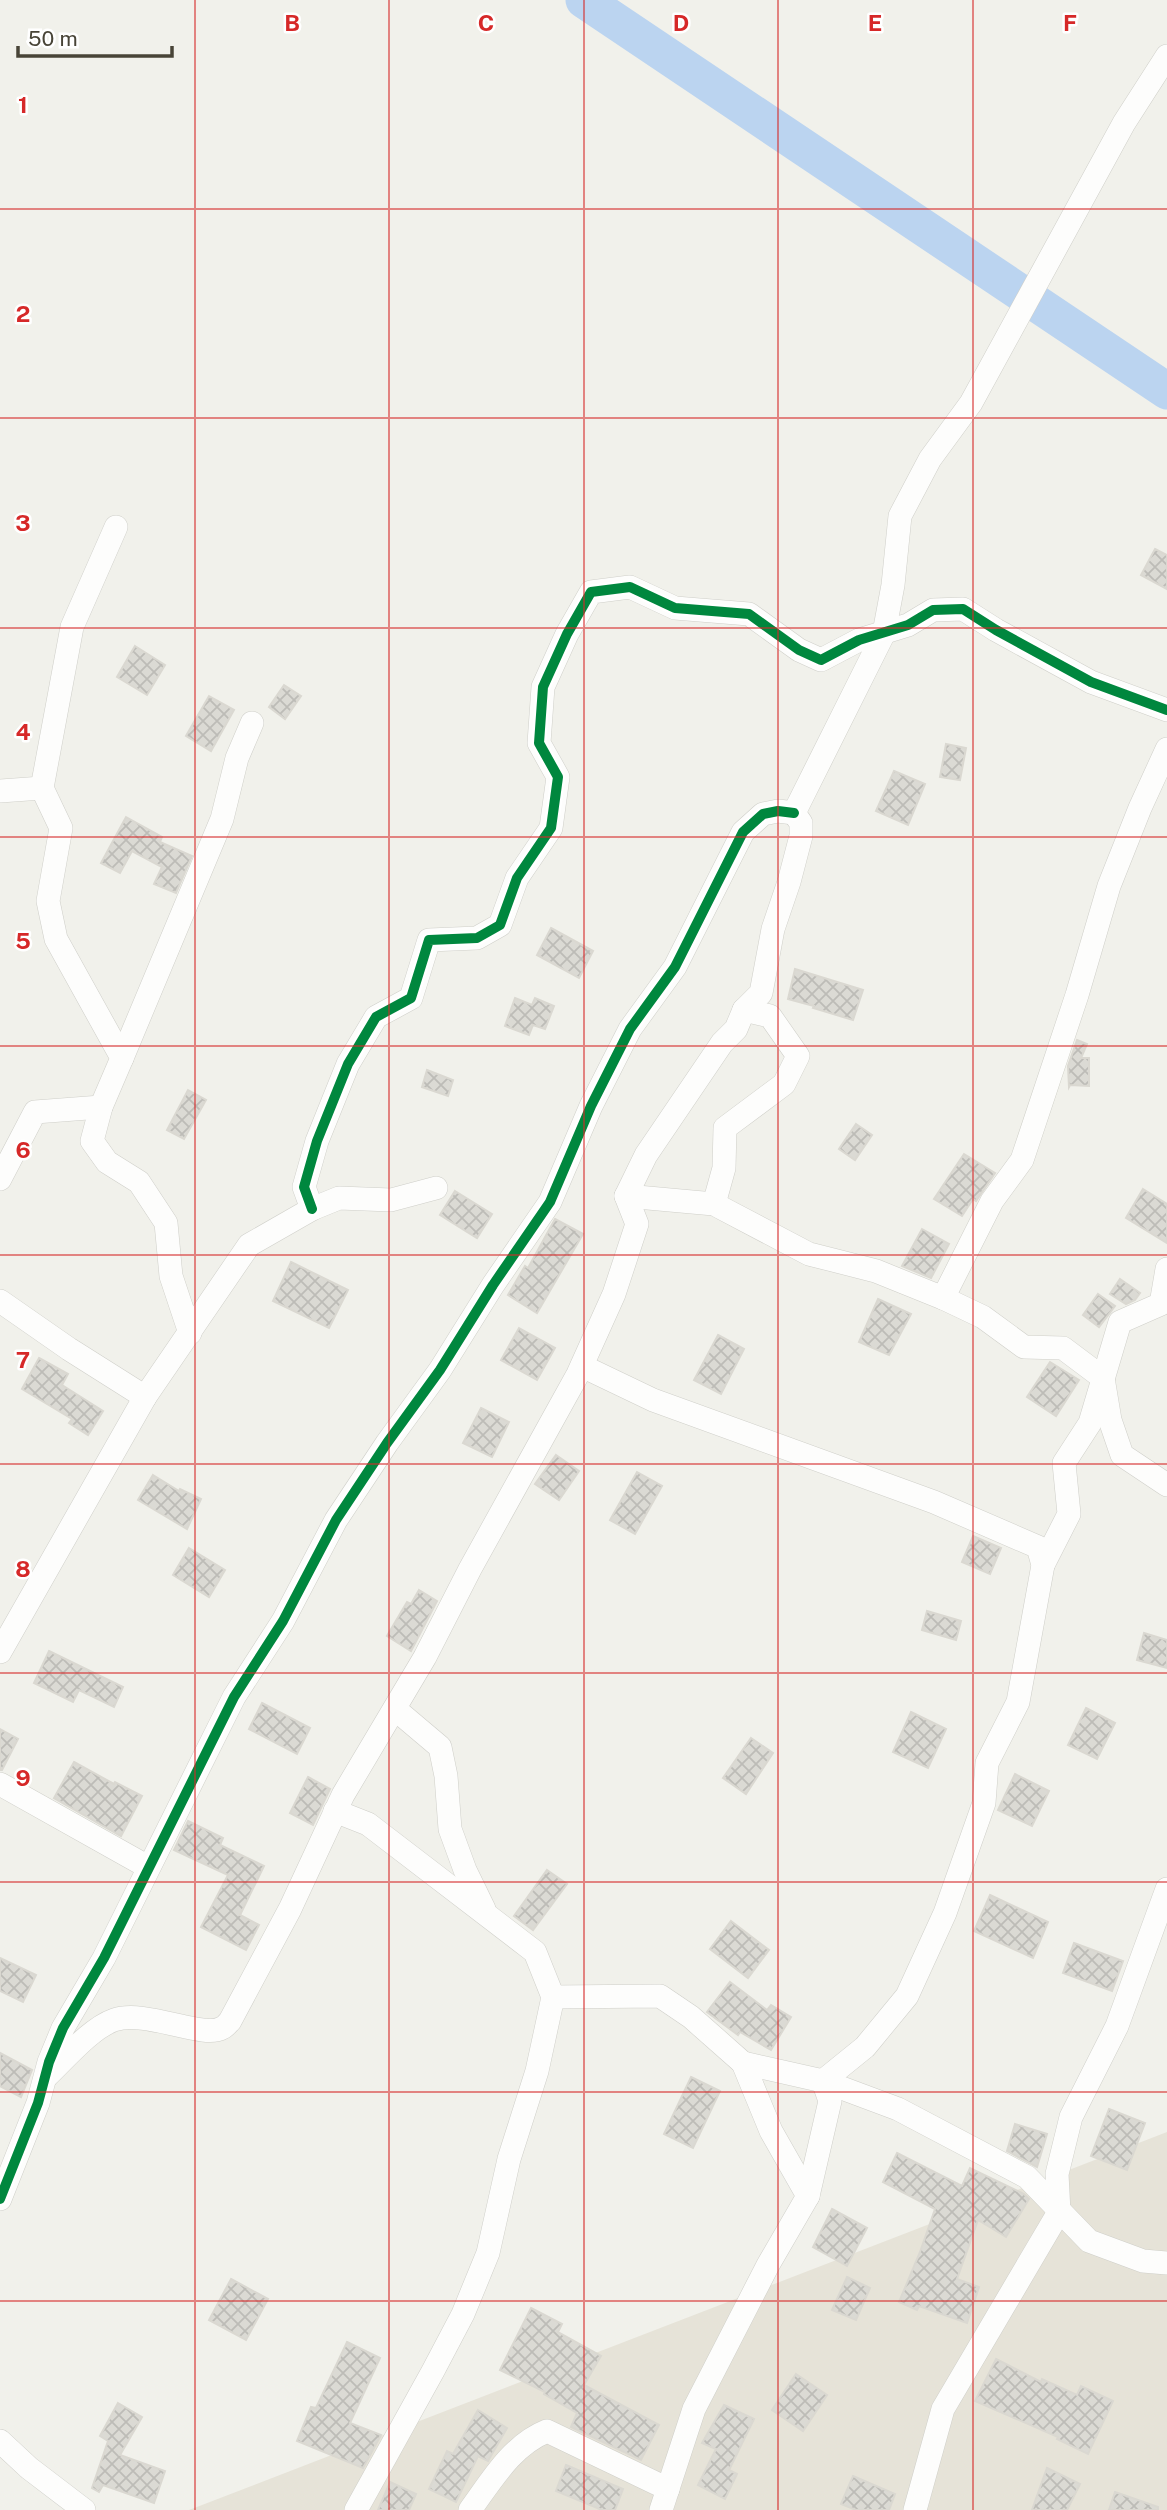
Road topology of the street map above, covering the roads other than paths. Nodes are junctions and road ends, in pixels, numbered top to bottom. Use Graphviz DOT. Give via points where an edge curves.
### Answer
graph roads {
  1 [pos="1167,56"];
  2 [pos="116,527"];
  3 [pos="884,633"];
  4 [pos="1167,710"];
  5 [pos="252,723"];
  6 [pos="1167,749"];
  7 [pos="42,788"];
  8 [pos="0,791"];
  9 [pos="794,813"];
  10 [pos="744,1010"];
  11 [pos="122,1058"];
  12 [pos="101,1107"];
  13 [pos="0,1179"];
  14 [pos="436,1188"];
  15 [pos="626,1196"];
  16 [pos="714,1204"];
  17 [pos="312,1209"];
  18 [pos="1167,1269"];
  19 [pos="943,1298"];
  20 [pos="0,1300"];
  21 [pos="190,1334"];
  22 [pos="582,1366"];
  23 [pos="1103,1378"];
  24 [pos="145,1397"];
  25 [pos="1167,1485"];
  26 [pos="1043,1565"];
  27 [pos="0,1652"];
  28 [pos="395,1709"];
  29 [pos="0,1784"];
  30 [pos="335,1811"];
  31 [pos="148,1867"];
  32 [pos="1167,1889"];
  33 [pos="487,1915"];
  34 [pos="553,1997"];
  35 [pos="743,2063"];
  36 [pos="44,2078"];
  37 [pos="823,2081"];
  38 [pos="808,2196"];
  39 [pos="0,2199"];
  40 [pos="1059,2211"];
  41 [pos="1167,2263"];
  42 [pos="0,2441"];
  43 [pos="664,2499"];
  44 [pos="84,2510"];
  45 [pos="356,2510"];
  46 [pos="470,2510"];
  47 [pos="915,2510"];
  1 -- 3 [label="street" via="1124,123 971,403 930,459 900,516"];
  2 -- 7 [label="street" via="72,627"];
  3 -- 4 [label="street" via="933,610 963,609 1091,682"];
  3 -- 9 [label="street"];
  3 -- 17 [label="street" via="821,660 749,614 675,608 630,587 591,592 543,687 539,743 558,777 551,828 517,878 500,925 477,938 429,940 411,998 376,1017 348,1064 317,1141 304,1187"];
  5 -- 11 [label="street" via="237,758 222,818"];
  6 -- 19 [label="street" via="1109,886 1022,1160 992,1201"];
  7 -- 8 [label="street"];
  7 -- 11 [label="street" via="61,828 48,901 56,939"];
  9 -- 10 [label="street" via="801,823 801,836 773,929 761,993"];
  9 -- 31 [label="street" via="763,814 743,832 675,967 630,1029 550,1202 336,1520 283,1621 234,1697"];
  10 -- 15 [label="street" via="736,1029 646,1155"];
  10 -- 16 [label="street" via="770,1016 798,1056 784,1084 725,1128 724,1168"];
  11 -- 12 [label="street"];
  12 -- 13 [label="street" via="35,1112"];
  12 -- 21 [label="street" via="92,1141 107,1162 139,1182 166,1223 171,1276"];
  14 -- 17 [label="street" via="391,1200 339,1198"];
  15 -- 16 [label="street"];
  15 -- 22 [label="street" via="637,1224 614,1294"];
  16 -- 19 [label="street" via="809,1254 876,1271"];
  17 -- 21 [label="street" via="249,1245"];
  18 -- 23 [label="street" via="1161,1304 1121,1322"];
  19 -- 23 [label="street" via="983,1317 1024,1347 1063,1348"];
  20 -- 24 [label="street"];
  21 -- 24 [label="street"];
  22 -- 26 [label="street" via="674,1409 934,1502 1038,1547"];
  22 -- 28 [label="street"];
  23 -- 25 [label="street" via="1122,1455"];
  23 -- 26 [label="street" via="1090,1423 1064,1463 1069,1514"];
  24 -- 27 [label="street"];
  26 -- 37 [label="street" via="1018,1702 987,1763 984,1803 945,1913 907,1996 865,2046"];
  28 -- 30 [label="street"];
  28 -- 33 [label="street" via="440,1747 450,1829"];
  29 -- 31 [label="street"];
  30 -- 33 [label="street" via="368,1824"];
  30 -- 36 [label="street" via="290,1909 230,2021 209,2031 165,2021 116,2019 100,2027"];
  31 -- 36 [label="street" via="104,1958 63,2028"];
  32 -- 40 [label="street" via="1117,2026 1071,2117 1057,2174"];
  33 -- 34 [label="street" via="535,1952"];
  34 -- 35 [label="street" via="660,1996"];
  34 -- 45 [label="street" via="488,2253 463,2314"];
  35 -- 37 [label="street"];
  35 -- 38 [label="street" via="771,2131"];
  36 -- 39 [label="street"];
  37 -- 38 [label="street" via="830,2101"];
  37 -- 40 [label="street" via="898,2109 1027,2177"];
  38 -- 43 [label="street" via="694,2409"];
  40 -- 41 [label="street" via="1089,2241 1143,2260"];
  40 -- 47 [label="street" via="943,2409"];
  42 -- 44 [label="street"];
  43 -- 46 [label="street" via="547,2431 529,2438"];
}
